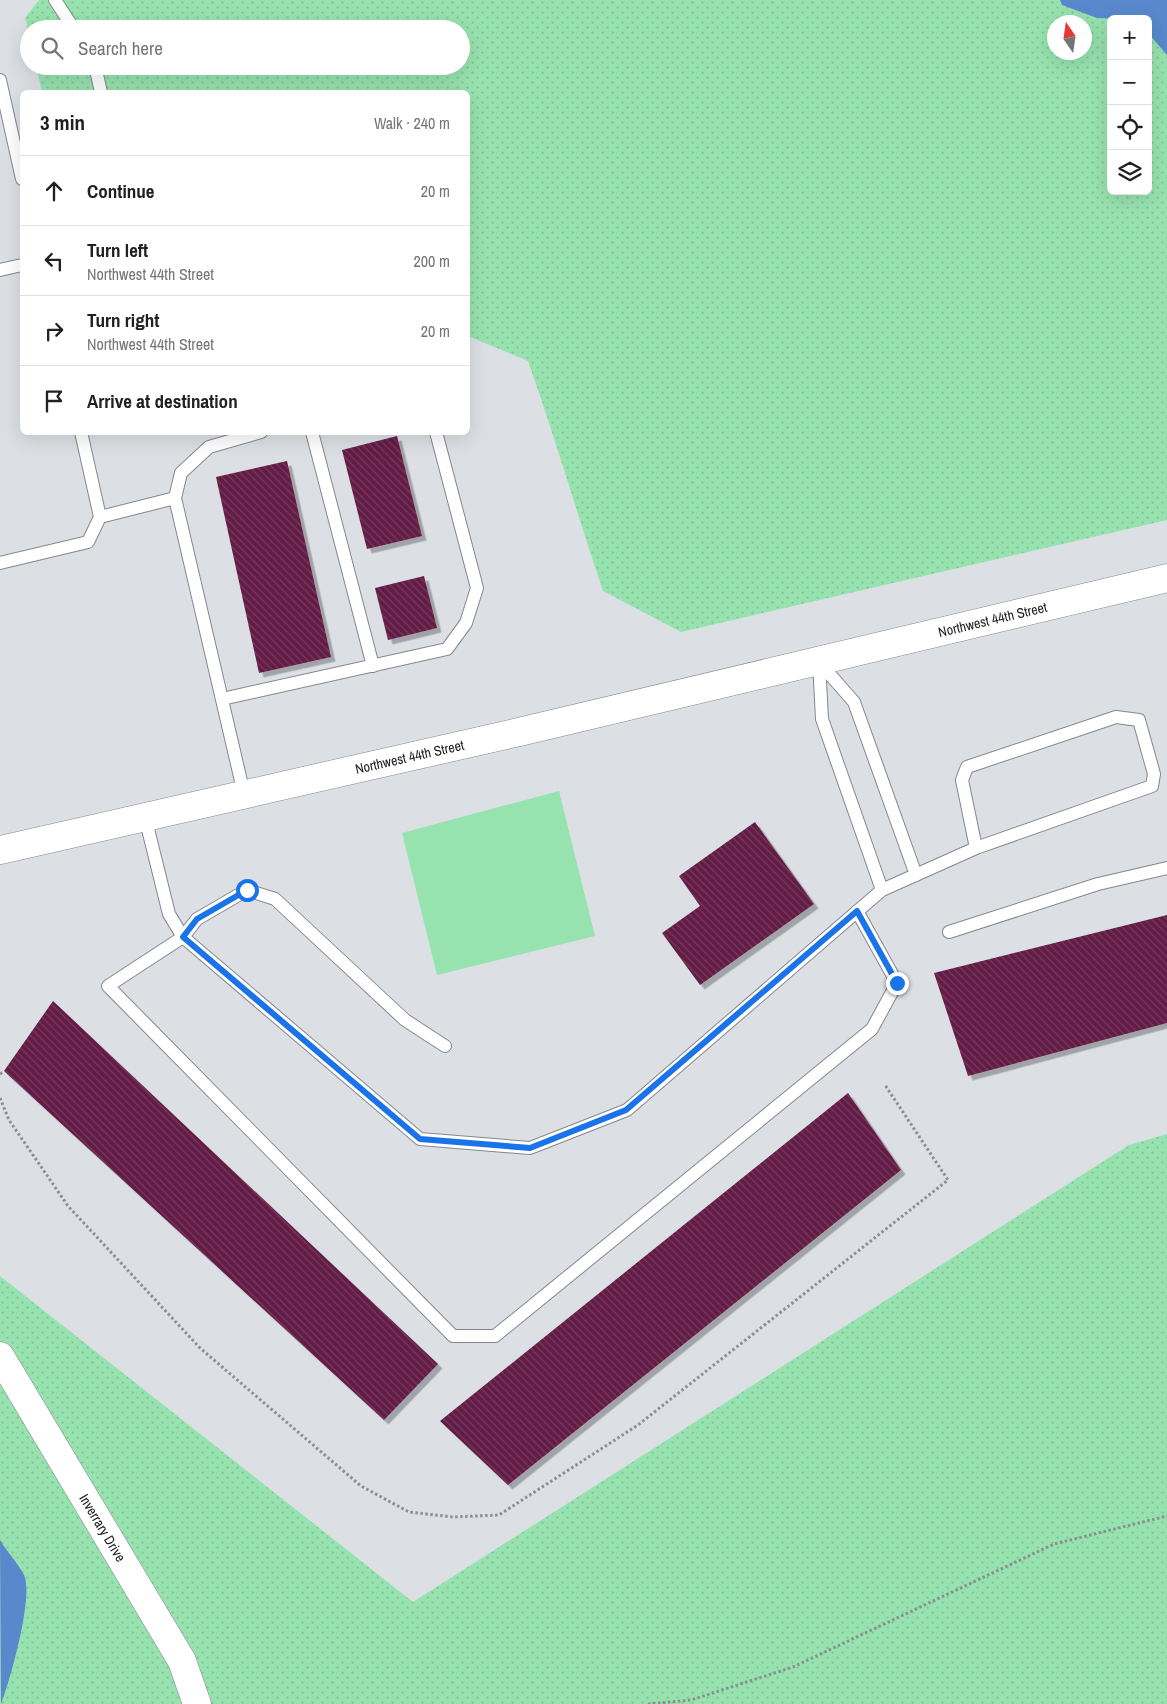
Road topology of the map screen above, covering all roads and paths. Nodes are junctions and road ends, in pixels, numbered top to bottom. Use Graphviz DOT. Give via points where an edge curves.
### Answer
graph roads {
  1 [pos="54,0"];
  2 [pos="68,20"];
  3 [pos="99,75"];
  4 [pos="0,80"];
  5 [pos="101,90"];
  6 [pos="20,170"];
  7 [pos="20,265"];
  8 [pos="0,270"];
  9 [pos="82,435"];
  10 [pos="250,435"];
  11 [pos="313,435"];
  12 [pos="437,435"];
  13 [pos="175,498"];
  14 [pos="100,517"];
  15 [pos="0,562"];
  16 [pos="1167,578"];
  17 [pos="819,662"];
  18 [pos="372,666"];
  19 [pos="222,699"];
  20 [pos="244,794"];
  21 [pos="145,817"];
  22 [pos="976,848"];
  23 [pos="0,850"];
  24 [pos="1167,868"];
  25 [pos="916,874"];
  26 [pos="882,890"];
  27 [pos="857,911"];
  28 [pos="949,932"];
  29 [pos="183,937"];
  30 [pos="445,1046"];
  31 [pos="4,1071"];
  32 [pos="0,1074"];
  33 [pos="0,1356"];
  34 [pos="1167,1516"];
  35 [pos="197,1704"];
  36 [pos="648,1704"];
  1 -- 2 [label="lane"];
  3 -- 5 [label="lane"];
  4 -- 6 [label="lane"];
  7 -- 8 [label="lane"];
  9 -- 14 [label="lane"];
  10 -- 13 [label="lane" via="209,446 182,473"];
  11 -- 18 [label="lane"];
  12 -- 18 [label="lane" via="476,588 466,623 447,649"];
  13 -- 14 [label="lane"];
  13 -- 19 [label="lane"];
  14 -- 15 [label="lane" via="88,542"];
  16 -- 17 [label="street, Northwest 44th Street"];
  17 -- 20 [label="street, Northwest 44th Street"];
  17 -- 25 [label="lane" via="854,702"];
  17 -- 26 [label="lane" via="822,719"];
  18 -- 19 [label="lane"];
  19 -- 20 [label="lane"];
  20 -- 21 [label="street, Northwest 44th Street"];
  21 -- 23 [label="street, Northwest 44th Street"];
  21 -- 29 [label="lane" via="169,914"];
  22 -- 22 [label="lane" via="962,780 967,767 1116,717 1139,720 1154,774 1152,786"];
  22 -- 25 [label="lane"];
  24 -- 28 [label="lane" via="1098,884"];
  25 -- 26 [label="lane"];
  26 -- 27 [label="lane"];
  27 -- 29 [label="lane" via="626,1110 530,1148 420,1139"];
  27 -- 29 [label="lane" via="897,983 872,1029 495,1336 453,1336 108,986"];
  29 -- 30 [label="lane" via="197,919 247,890 275,898 404,1020"];
  31 -- 32 [label="path"];
  33 -- 35 [label="street, Inverrary Drive" via="182,1661"];
  34 -- 36 [label="path" via="1054,1544 793,1667 690,1700"];
}
